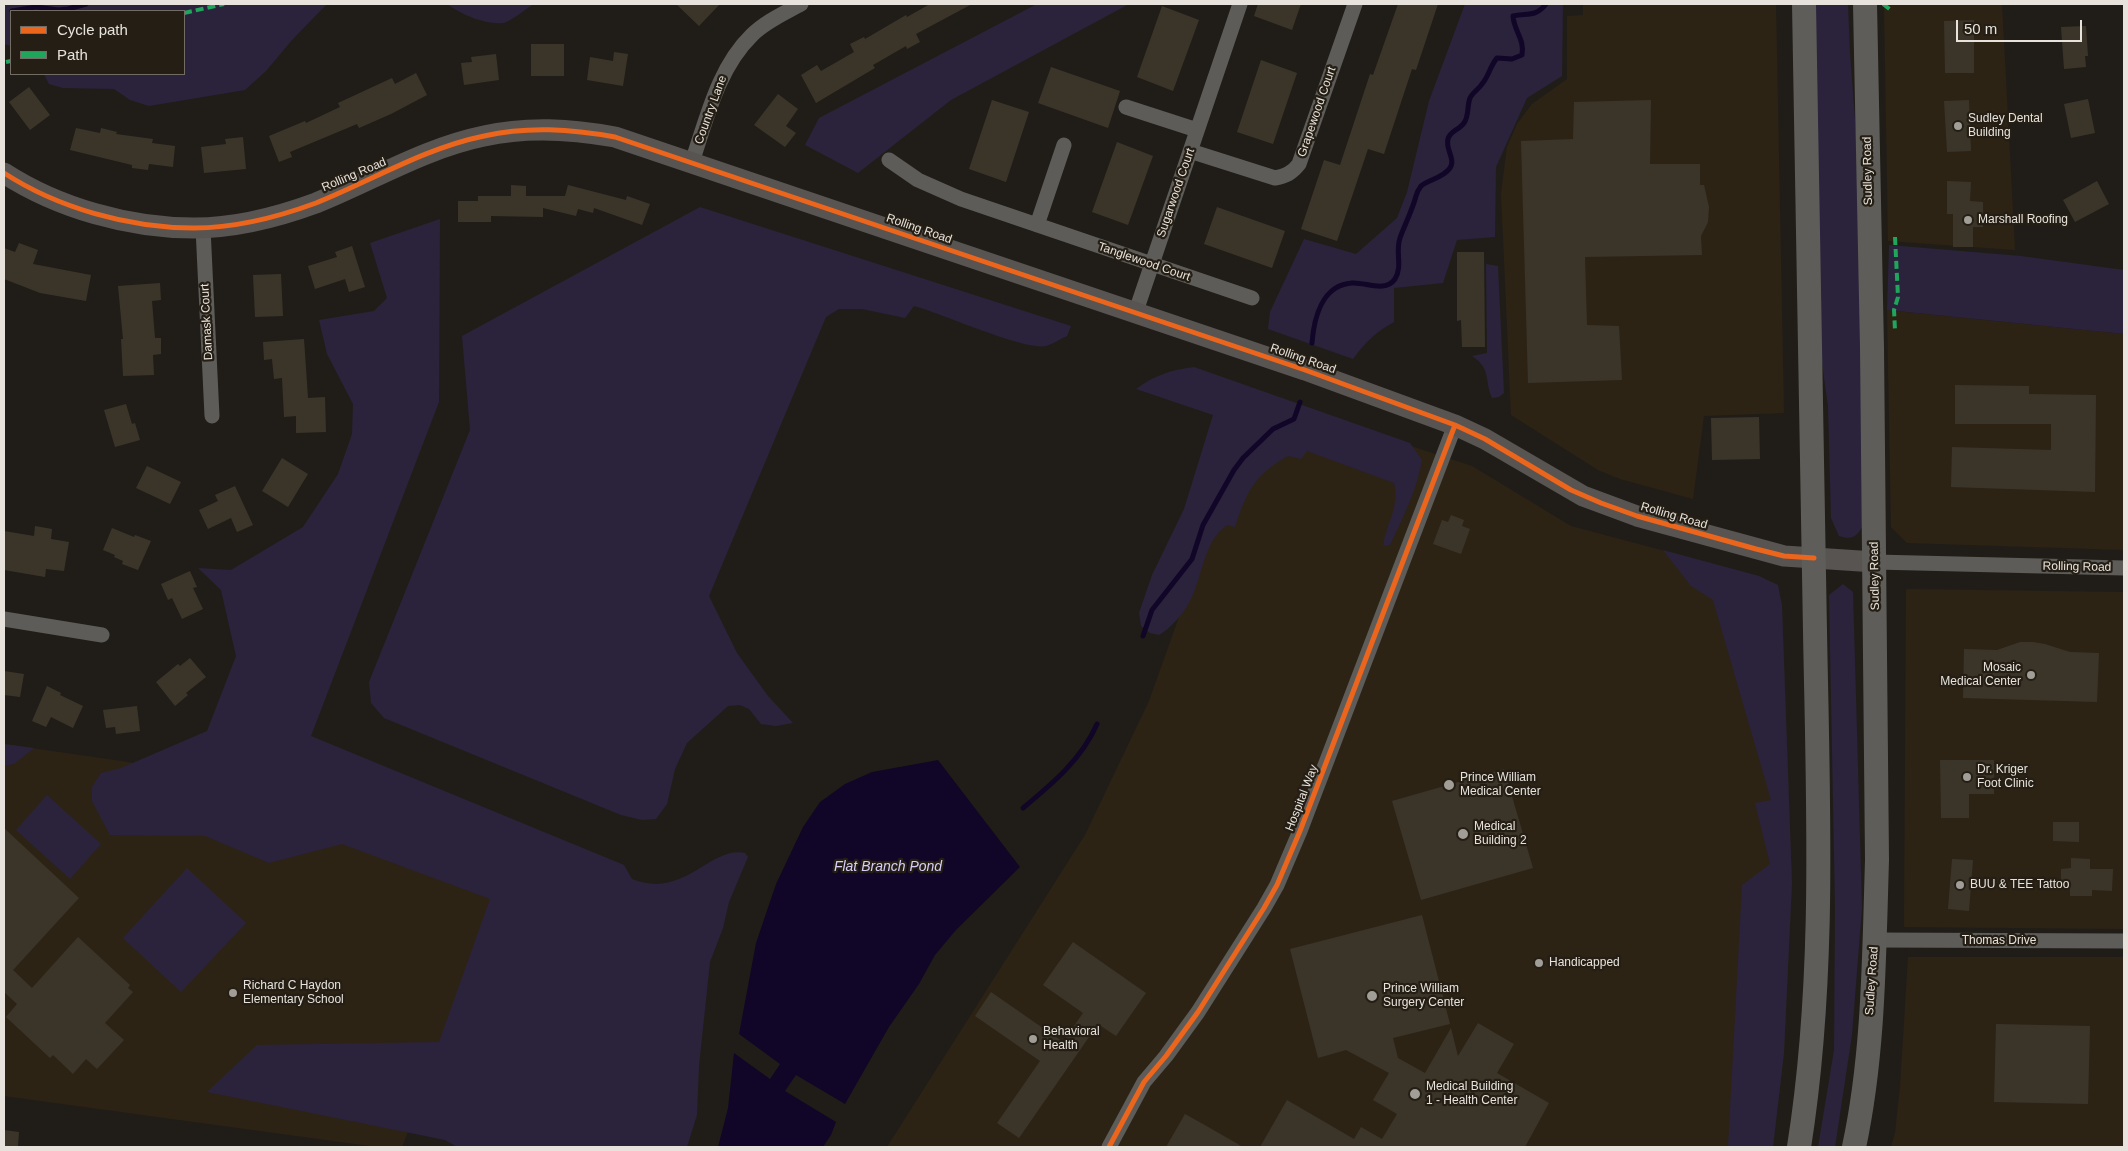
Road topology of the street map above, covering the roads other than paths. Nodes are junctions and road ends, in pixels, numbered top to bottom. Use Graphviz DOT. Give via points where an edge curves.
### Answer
graph roads {
  1 [pos="801,4"];
  2 [pos="1240,4"];
  3 [pos="1355,4"];
  4 [pos="1804,4"];
  5 [pos="1865,4"];
  6 [pos="1126,107"];
  7 [pos="1197,130"];
  8 [pos="1064,145"];
  9 [pos="1190,151"];
  10 [pos="889,160"];
  11 [pos="692,162"];
  12 [pos="4,173"];
  13 [pos="1037,225"];
  14 [pos="203,228"];
  15 [pos="1152,264"];
  16 [pos="1252,298"];
  17 [pos="1134,314"];
  18 [pos="212,416"];
  19 [pos="1455,425"];
  20 [pos="1814,558"];
  21 [pos="1875,562"];
  22 [pos="2124,568"];
  23 [pos="4,619"];
  24 [pos="102,635"];
  25 [pos="1875,940"];
  26 [pos="2124,941"];
  27 [pos="1109,1147"];
  28 [pos="1799,1147"];
  29 [pos="1854,1147"];
  1 -- 11 [label="street, Country Lane" via="764,25 735,54 722,77"];
  2 -- 7 [label="street, Sugarwood Court"];
  3 -- 9 [label="street, Grapewood Court" via="1299,164 1293,172 1275,178"];
  4 -- 20 [label="main road"];
  5 -- 21 [label="main road, Sudley Road"];
  6 -- 7 [label="street"];
  7 -- 9 [label="street, Sugarwood Court"];
  8 -- 13 [label="street"];
  9 -- 15 [label="street, Sugarwood Court"];
  10 -- 13 [label="street, Tanglewood Court" via="940,190"];
  11 -- 14 [label="street, Rolling Road" via="615,137 581,131 518,130 450,145 315,203 278,215"];
  11 -- 17 [label="street, Rolling Road"];
  12 -- 14 [label="street, Rolling Road" via="41,194 112,218 152,225"];
  13 -- 15 [label="street, Tanglewood Court"];
  14 -- 18 [label="street, Damask Court"];
  15 -- 16 [label="street, Tanglewood Court"];
  15 -- 17 [label="street, Sugarwood Court"];
  17 -- 19 [label="street, Rolling Road" via="1305,370"];
  19 -- 20 [label="street, Rolling Road" via="1571,490 1601,503 1756,549 1784,556"];
  19 -- 27 [label="street, Hospital Way" via="1277,885 1198,1012 1144,1082"];
  20 -- 21 [label="street, Rolling Road"];
  20 -- 28 [label="main road" via="1817,959 1814,1025"];
  21 -- 22 [label="street, Rolling Road"];
  21 -- 25 [label="main road, Sudley Road"];
  23 -- 24 [label="street"];
  25 -- 26 [label="street, Thomas Drive"];
  25 -- 29 [label="main road, Sudley Road" via="1865,1074"];
}
